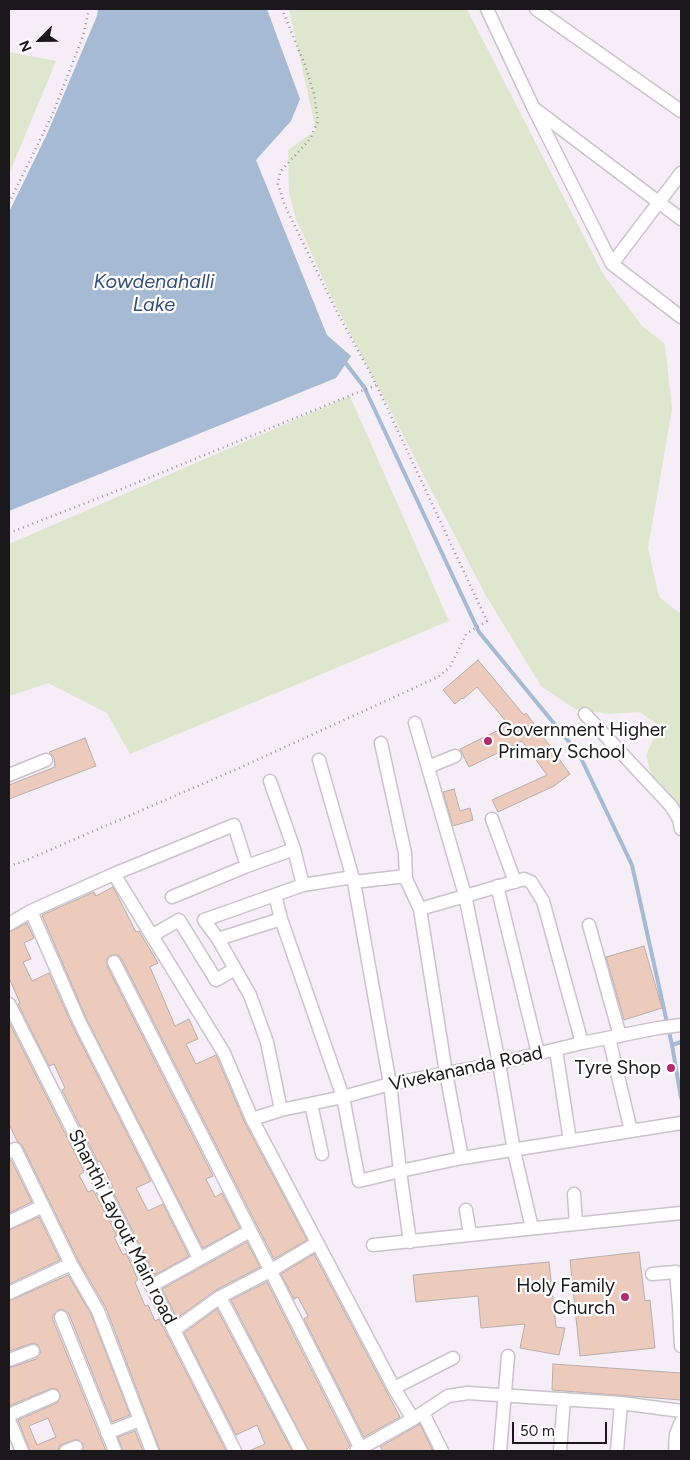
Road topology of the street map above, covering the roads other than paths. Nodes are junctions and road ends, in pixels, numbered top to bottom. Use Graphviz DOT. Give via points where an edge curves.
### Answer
graph roads {
  1 [pos="487,9"];
  2 [pos="536,9"];
  3 [pos="533,107"];
  4 [pos="681,111"];
  5 [pos="681,173"];
  6 [pos="659,202"];
  7 [pos="681,219"];
  8 [pos="612,264"];
  9 [pos="681,317"];
  10 [pos="585,714"];
  11 [pos="415,723"];
  12 [pos="381,744"];
  13 [pos="455,756"];
  14 [pos="46,760"];
  15 [pos="319,760"];
  16 [pos="428,767"];
  17 [pos="9,775"];
  18 [pos="270,780"];
  19 [pos="492,819"];
  20 [pos="681,829"];
  21 [pos="294,850"];
  22 [pos="247,866"];
  23 [pos="114,874"];
  24 [pos="406,876"];
  25 [pos="353,879"];
  26 [pos="515,882"];
  27 [pos="302,886"];
  28 [pos="497,886"];
  29 [pos="275,895"];
  30 [pos="465,895"];
  31 [pos="172,897"];
  32 [pos="420,908"];
  33 [pos="30,911"];
  34 [pos="281,919"];
  35 [pos="9,924"];
  36 [pos="589,924"];
  37 [pos="153,935"];
  38 [pos="218,939"];
  39 [pos="114,962"];
  40 [pos="235,969"];
  41 [pos="10,1011"];
  42 [pos="681,1025"];
  43 [pos="615,1037"];
  44 [pos="582,1043"];
  45 [pos="556,1050"];
  46 [pos="538,1053"];
  47 [pos="499,1063"];
  48 [pos="446,1074"];
  49 [pos="390,1084"];
  50 [pos="342,1097"];
  51 [pos="311,1104"];
  52 [pos="281,1110"];
  53 [pos="252,1119"];
  54 [pos="681,1124"];
  55 [pos="631,1131"];
  56 [pos="570,1141"];
  57 [pos="11,1146"];
  58 [pos="514,1151"];
  59 [pos="322,1154"];
  60 [pos="462,1158"];
  61 [pos="400,1171"];
  62 [pos="574,1194"];
  63 [pos="43,1206"];
  64 [pos="466,1210"];
  65 [pos="681,1213"];
  66 [pos="9,1222"];
  67 [pos="576,1224"];
  68 [pos="532,1228"];
  69 [pos="250,1231"];
  70 [pos="470,1234"];
  71 [pos="317,1242"];
  72 [pos="410,1242"];
  73 [pos="373,1245"];
  74 [pos="199,1258"];
  75 [pos="71,1264"];
  76 [pos="270,1271"];
  77 [pos="652,1274"];
  78 [pos="151,1286"];
  79 [pos="9,1293"];
  80 [pos="220,1297"];
  81 [pos="680,1306"];
  82 [pos="61,1317"];
  83 [pos="174,1330"];
  84 [pos="681,1346"];
  85 [pos="33,1351"];
  86 [pos="508,1356"];
  87 [pos="453,1358"];
  88 [pos="9,1360"];
  89 [pos="394,1388"];
  90 [pos="53,1396"];
  91 [pos="504,1396"];
  92 [pos="564,1399"];
  93 [pos="620,1403"];
  94 [pos="9,1415"];
  95 [pos="680,1415"];
  96 [pos="418,1416"];
  97 [pos="9,1420"];
  98 [pos="140,1420"];
  99 [pos="107,1432"];
  100 [pos="359,1450"];
  101 [pos="22,1451"];
  102 [pos="115,1451"];
  103 [pos="152,1451"];
  104 [pos="235,1451"];
  105 [pos="300,1451"];
  106 [pos="442,1451"];
  107 [pos="500,1451"];
  108 [pos="560,1451"];
  109 [pos="617,1451"];
  110 [pos="675,1451"];
  1 -- 3 [label="street"];
  2 -- 4 [label="street"];
  3 -- 6 [label="street"];
  3 -- 8 [label="street"];
  5 -- 6 [label="street"];
  6 -- 7 [label="street"];
  6 -- 8 [label="street"];
  8 -- 9 [label="street"];
  10 -- 20 [label="street" via="671,806"];
  11 -- 16 [label="street"];
  12 -- 24 [label="street" via="406,852"];
  13 -- 16 [label="street"];
  14 -- 17 [label="street"];
  15 -- 25 [label="street"];
  16 -- 30 [label="street"];
  18 -- 21 [label="street"];
  19 -- 26 [label="street"];
  21 -- 22 [label="street"];
  21 -- 27 [label="street"];
  22 -- 23 [label="street" via="234,824"];
  22 -- 31 [label="street"];
  23 -- 33 [label="street"];
  23 -- 37 [label="street"];
  24 -- 25 [label="street"];
  24 -- 32 [label="street"];
  25 -- 27 [label="street"];
  25 -- 49 [label="street"];
  26 -- 28 [label="street"];
  26 -- 44 [label="street" via="524,879 531,882 543,901"];
  27 -- 29 [label="street"];
  28 -- 30 [label="street"];
  28 -- 46 [label="street"];
  29 -- 34 [label="street"];
  29 -- 38 [label="street" via="204,920"];
  30 -- 32 [label="street"];
  30 -- 47 [label="street"];
  32 -- 48 [label="street"];
  33 -- 35 [label="street"];
  33 -- 74 [label="street" via="79,1021"];
  34 -- 38 [label="street"];
  34 -- 50 [label="street"];
  36 -- 43 [label="street"];
  37 -- 40 [label="street" via="179,920 216,980"];
  37 -- 53 [label="street" via="224,1053"];
  38 -- 40 [label="street"];
  39 -- 69 [label="street"];
  40 -- 52 [label="street" via="250,995 267,1042"];
  41 -- 78 [label="street, Shanthi Layout Main road"];
  42 -- 43 [label="street, Vivekananda Road"];
  43 -- 44 [label="street, Vivekananda Road"];
  43 -- 55 [label="street"];
  44 -- 45 [label="street, Vivekananda Road"];
  45 -- 46 [label="street, Vivekananda Road"];
  45 -- 56 [label="street"];
  46 -- 47 [label="street, Vivekananda Road"];
  47 -- 48 [label="street, Vivekananda Road"];
  47 -- 58 [label="street"];
  48 -- 49 [label="street, Vivekananda Road"];
  48 -- 60 [label="street"];
  49 -- 50 [label="street, Vivekananda Road"];
  49 -- 61 [label="street"];
  50 -- 51 [label="street, Vivekananda Road"];
  50 -- 61 [label="street" via="359,1181"];
  51 -- 52 [label="street, Vivekananda Road"];
  51 -- 59 [label="street"];
  52 -- 53 [label="street, Vivekananda Road"];
  53 -- 71 [label="street"];
  54 -- 55 [label="street"];
  55 -- 56 [label="street"];
  56 -- 58 [label="street"];
  57 -- 63 [label="street"];
  58 -- 60 [label="street"];
  58 -- 68 [label="street"];
  60 -- 61 [label="street"];
  61 -- 72 [label="street"];
  62 -- 67 [label="street"];
  63 -- 66 [label="street"];
  63 -- 75 [label="street"];
  64 -- 70 [label="street"];
  65 -- 67 [label="street"];
  67 -- 68 [label="street"];
  68 -- 70 [label="street"];
  69 -- 74 [label="street"];
  69 -- 76 [label="street"];
  70 -- 72 [label="street"];
  71 -- 76 [label="street"];
  71 -- 89 [label="street"];
  72 -- 73 [label="street"];
  74 -- 78 [label="street"];
  75 -- 79 [label="street"];
  75 -- 98 [label="street" via="98,1311"];
  76 -- 80 [label="street"];
  76 -- 100 [label="street"];
  77 -- 81 [label="street" via="676,1272"];
  78 -- 83 [label="street, Shanthi Layout Main road"];
  80 -- 83 [label="street"];
  80 -- 105 [label="street"];
  81 -- 84 [label="street"];
  82 -- 99 [label="street"];
  83 -- 104 [label="street, Shanthi Layout Main road"];
  85 -- 88 [label="street"];
  86 -- 91 [label="street"];
  87 -- 89 [label="street"];
  89 -- 96 [label="street"];
  90 -- 94 [label="street"];
  91 -- 92 [label="street"];
  91 -- 96 [label="street" via="468,1393 448,1396"];
  91 -- 107 [label="street"];
  92 -- 93 [label="street"];
  92 -- 108 [label="street"];
  93 -- 95 [label="street"];
  93 -- 109 [label="street"];
  95 -- 110 [label="street"];
  96 -- 100 [label="street"];
  96 -- 106 [label="street"];
  97 -- 101 [label="street"];
  98 -- 99 [label="street"];
  98 -- 103 [label="street"];
  99 -- 102 [label="street"];
}
